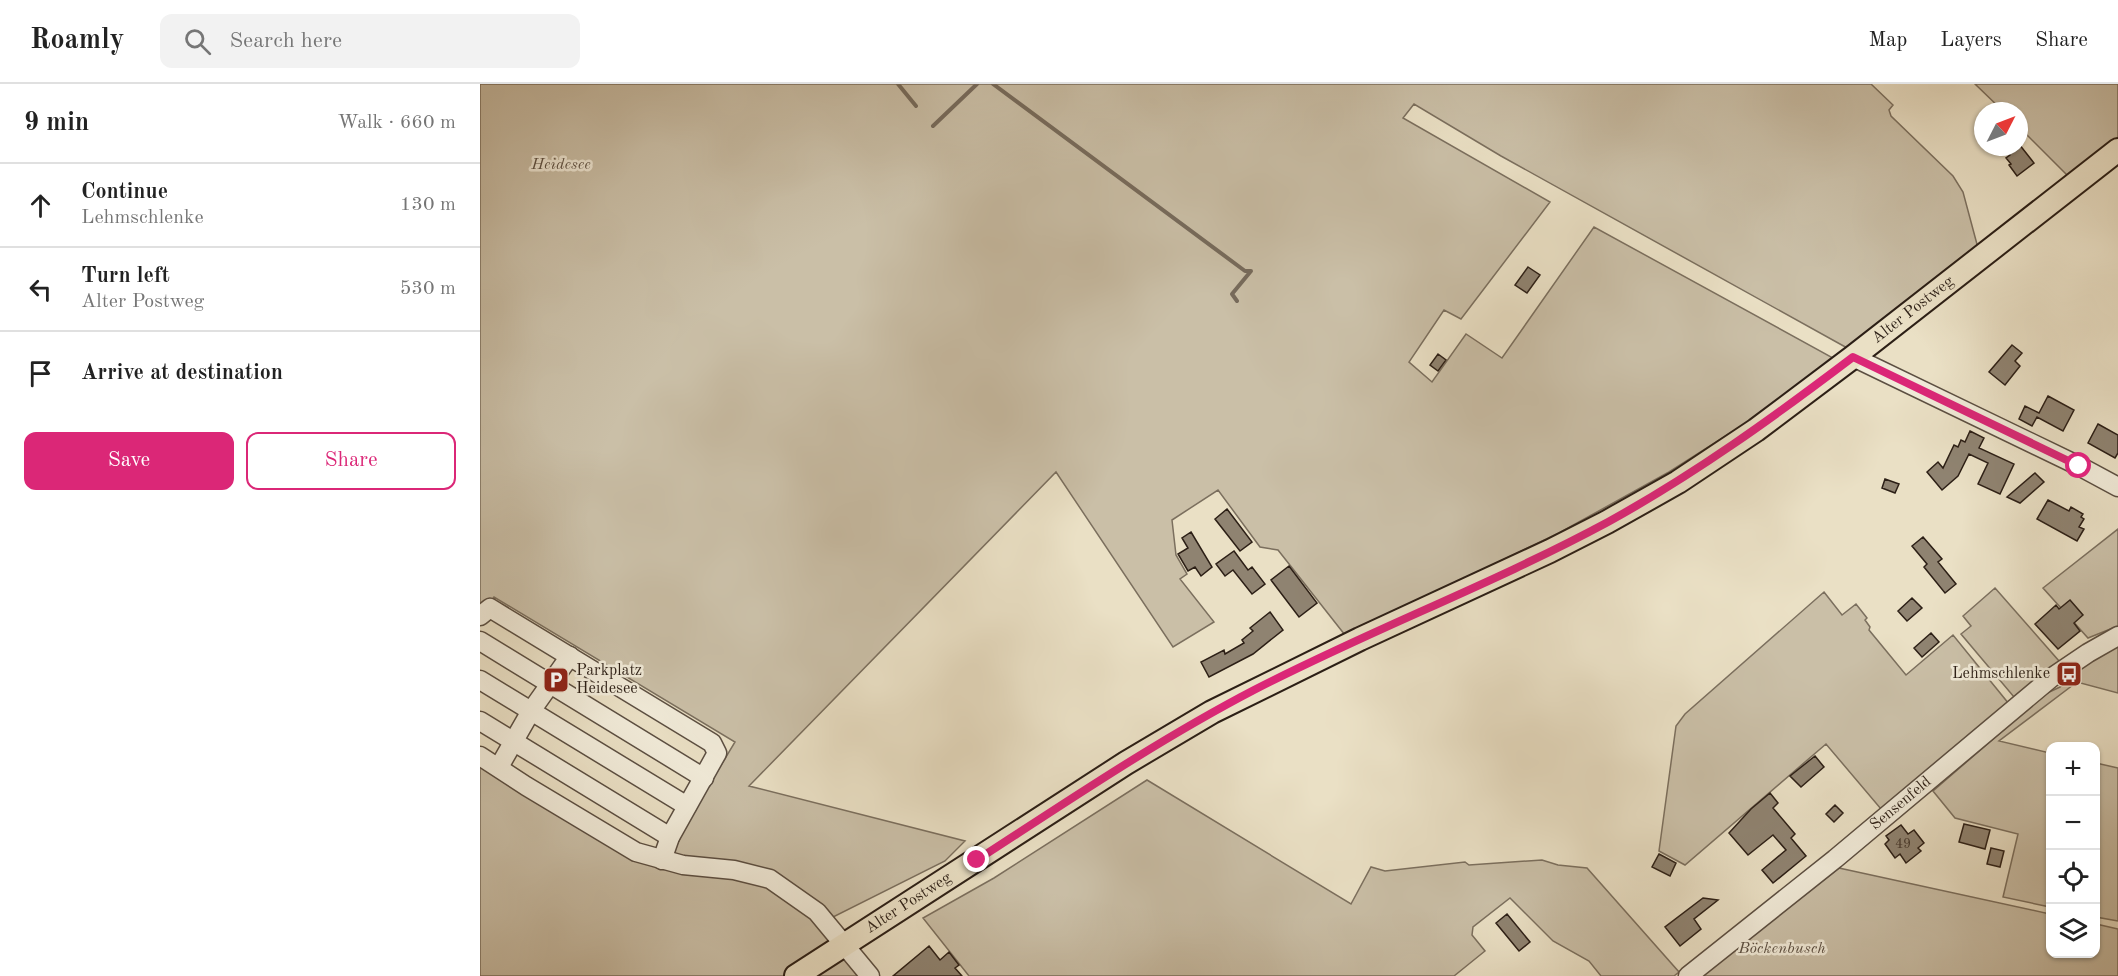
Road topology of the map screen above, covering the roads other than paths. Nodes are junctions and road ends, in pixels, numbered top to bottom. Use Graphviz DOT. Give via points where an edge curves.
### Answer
graph roads {
  1 [pos="2118,150"];
  2 [pos="1853,357"];
  3 [pos="2118,487"];
  4 [pos="480,616"];
  5 [pos="2118,636"];
  6 [pos="480,641"];
  7 [pos="570,656"];
  8 [pos="480,681"];
  9 [pos="549,684"];
  10 [pos="531,711"];
  11 [pos="480,721"];
  12 [pos="513,742"];
  13 [pos="480,756"];
  14 [pos="499,767"];
  15 [pos="704,778"];
  16 [pos="687,806"];
  17 [pos="670,837"];
  18 [pos="662,860"];
  19 [pos="843,944"];
  20 [pos="796,976"];
  21 [pos="870,976"];
  22 [pos="1688,976"];
  1 -- 2 [label="main road, Alter Postweg"];
  2 -- 3 [label="street"];
  2 -- 19 [label="main road, Alter Postweg" via="1756,430 1660,492 1550,551 1212,712"];
  4 -- 7 [label="street" via="490,608"];
  5 -- 22 [label="street, Sensenfeld" via="2051,678"];
  6 -- 9 [label="street"];
  7 -- 9 [label="street"];
  7 -- 15 [label="street" via="712,743 717,753"];
  8 -- 10 [label="street"];
  9 -- 10 [label="street"];
  9 -- 15 [label="street"];
  10 -- 12 [label="street"];
  10 -- 16 [label="street"];
  11 -- 12 [label="street"];
  12 -- 14 [label="street"];
  12 -- 17 [label="street"];
  13 -- 14 [label="street"];
  14 -- 18 [label="street" via="636,852"];
  15 -- 16 [label="street"];
  16 -- 17 [label="street"];
  17 -- 18 [label="street"];
  18 -- 19 [label="street" via="770,879 817,912"];
  19 -- 20 [label="main road, Alter Postweg"];
  19 -- 21 [label="street"];
}
